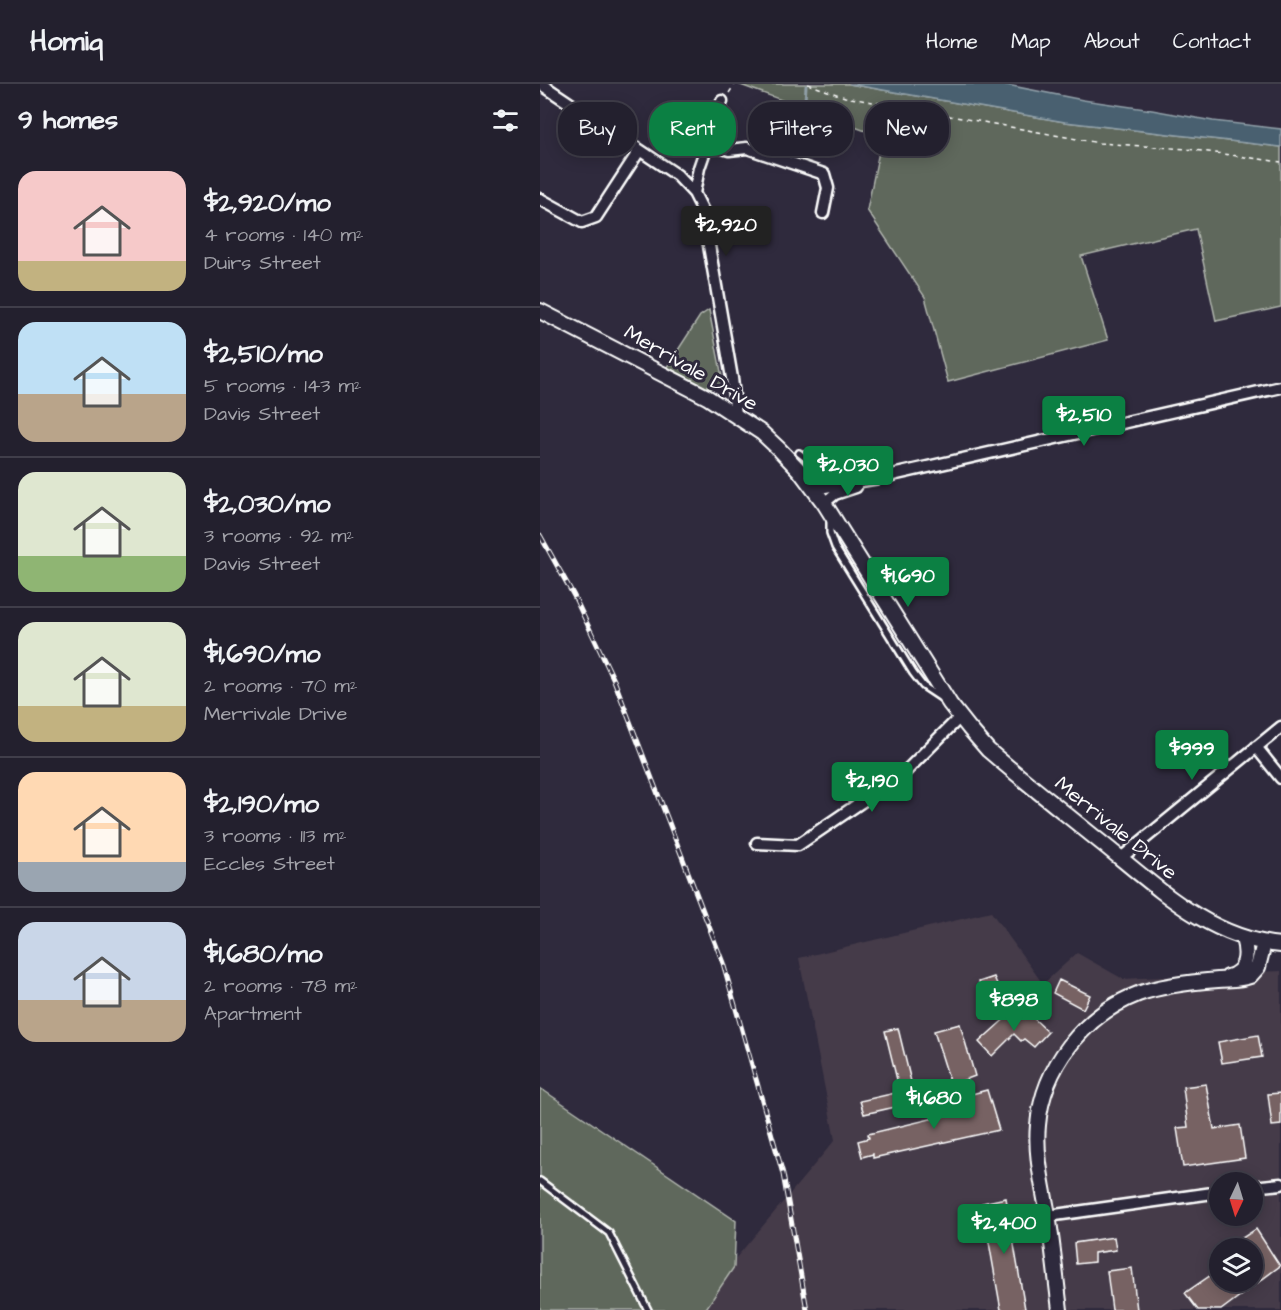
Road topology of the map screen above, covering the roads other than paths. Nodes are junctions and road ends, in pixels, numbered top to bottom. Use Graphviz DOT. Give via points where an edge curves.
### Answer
graph roads {
  1 [pos="541,84"];
  2 [pos="736,149"];
  3 [pos="639,151"];
  4 [pos="704,156"];
  5 [pos="694,193"];
  6 [pos="540,199"];
  7 [pos="823,213"];
  8 [pos="540,311"];
  9 [pos="1281,387"];
  10 [pos="736,415"];
  11 [pos="799,453"];
  12 [pos="879,478"];
  13 [pos="851,483"];
  14 [pos="813,489"];
  15 [pos="826,506"];
  16 [pos="960,717"];
  17 [pos="1281,727"];
  18 [pos="1256,747"];
  19 [pos="1281,778"];
  20 [pos="757,843"];
  21 [pos="1121,858"];
  22 [pos="1243,938"];
  23 [pos="1264,943"];
  24 [pos="1281,945"];
  25 [pos="1217,980"];
  26 [pos="540,1181"];
  27 [pos="1281,1184"];
  28 [pos="1263,1186"];
  29 [pos="1209,1194"];
  30 [pos="1048,1216"];
  31 [pos="648,1310"];
  32 [pos="1060,1310"];
  1 -- 3 [label="street"];
  2 -- 7 [label="street" via="747,148 824,174 828,188"];
  3 -- 5 [label="street" via="677,175"];
  3 -- 6 [label="street" via="596,217 582,222"];
  4 -- 5 [label="street"];
  5 -- 10 [label="street" via="703,211"];
  8 -- 10 [label="street, Merrivale Drive" via="651,366"];
  9 -- 12 [label="street"];
  10 -- 14 [label="street, Merrivale Drive" via="779,449"];
  11 -- 13 [label="lane" via="830,477"];
  12 -- 13 [label="street"];
  12 -- 15 [label="street" via="835,494"];
  13 -- 14 [label="street"];
  14 -- 15 [label="street, Merrivale Drive"];
  15 -- 16 [label="street, Merrivale Drive"];
  16 -- 20 [label="street" via="904,773 798,846"];
  16 -- 21 [label="street, Merrivale Drive" via="1000,760"];
  17 -- 18 [label="street"];
  18 -- 19 [label="street"];
  18 -- 21 [label="street"];
  21 -- 22 [label="street, Merrivale Drive" via="1176,903 1213,926"];
  22 -- 23 [label="street, Merrivale Drive"];
  22 -- 25 [label="street" via="1243,969"];
  23 -- 24 [label="street, Merrivale Drive"];
  23 -- 25 [label="street" via="1254,973"];
  25 -- 30 [label="street" via="1139,994 1109,1009 1072,1042 1050,1080 1039,1114 1039,1162"];
  26 -- 31 [label="lane" via="609,1233"];
  27 -- 28 [label="street"];
  29 -- 30 [label="street"];
  30 -- 32 [label="street"];
}
